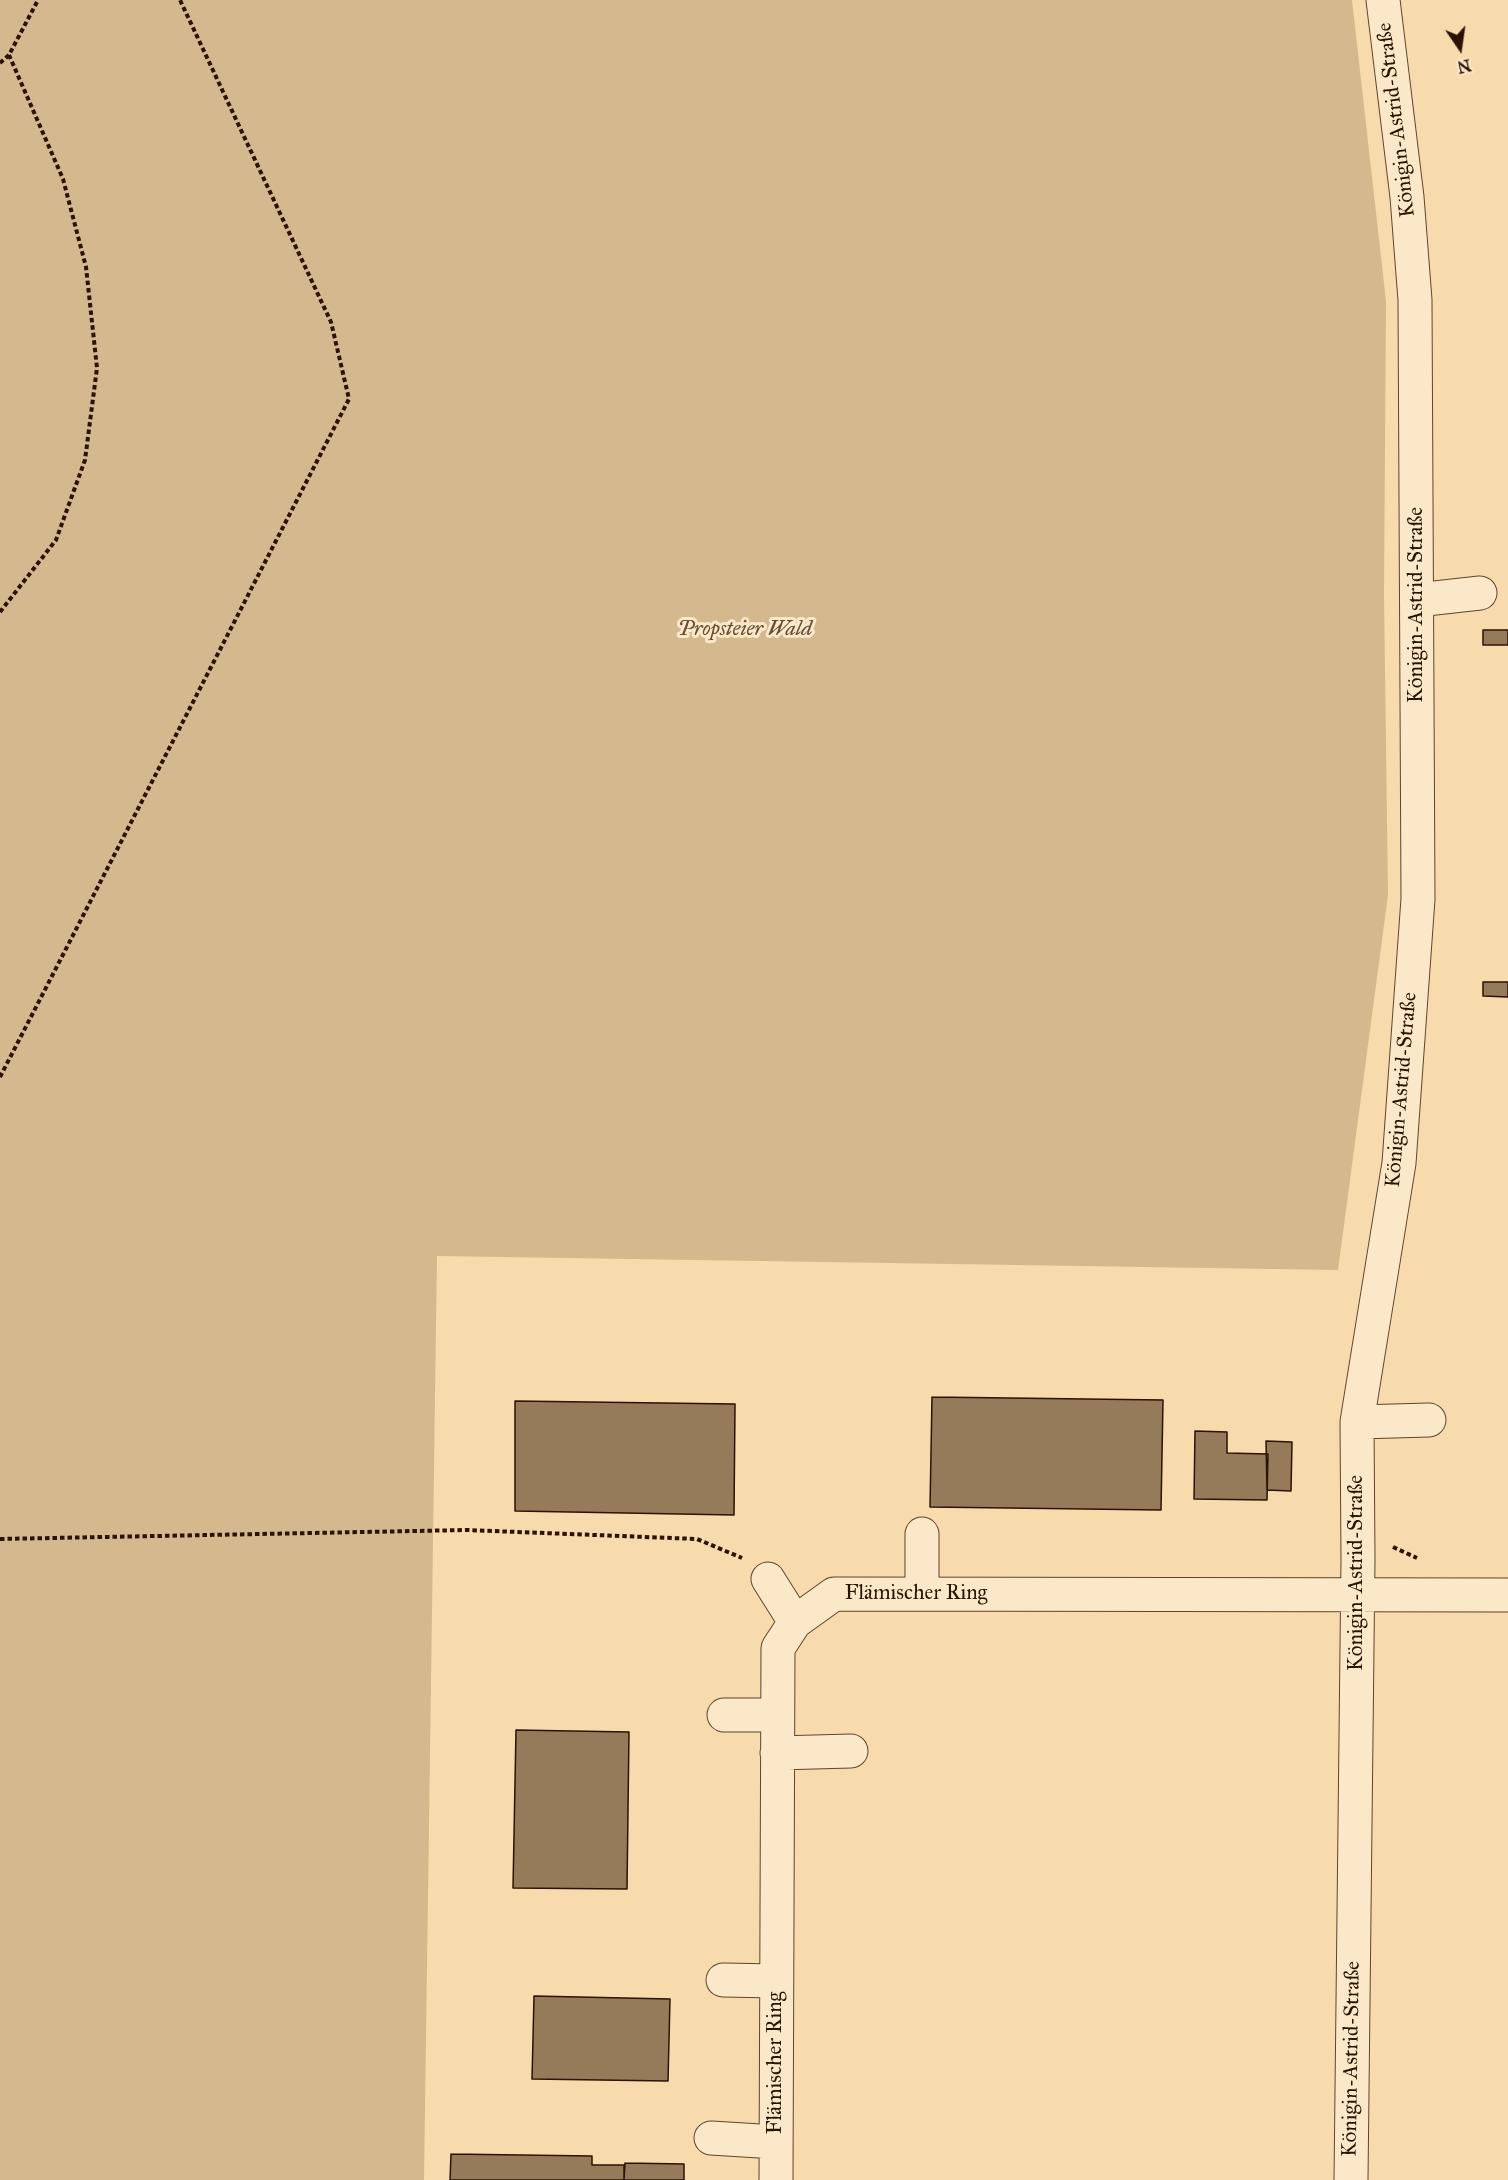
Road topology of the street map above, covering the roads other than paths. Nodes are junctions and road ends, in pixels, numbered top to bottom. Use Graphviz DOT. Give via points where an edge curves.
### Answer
graph roads {
  1 [pos="1383,0"];
  2 [pos="1480,593"];
  3 [pos="1417,600"];
  4 [pos="1429,1420"];
  5 [pos="1357,1422"];
  6 [pos="922,1534"];
  7 [pos="768,1579"];
  8 [pos="922,1594"];
  9 [pos="1508,1595"];
  10 [pos="1357,1596"];
  11 [pos="795,1622"];
  12 [pos="724,1715"];
  13 [pos="777,1715"];
  14 [pos="851,1751"];
  15 [pos="777,1752"];
  16 [pos="723,1980"];
  17 [pos="776,1981"];
  18 [pos="711,2138"];
  19 [pos="776,2142"];
  20 [pos="776,2180"];
  21 [pos="1351,2180"];
  1 -- 3 [label="street, Königin-Astrid-Straße" via="1415,300"];
  2 -- 3 [label="street"];
  3 -- 5 [label="street, Königin-Astrid-Straße" via="1418,899 1399,1163"];
  4 -- 5 [label="street"];
  5 -- 10 [label="street, Königin-Astrid-Straße"];
  6 -- 8 [label="street"];
  7 -- 11 [label="street"];
  8 -- 10 [label="street, Flämischer Ring"];
  8 -- 11 [label="street, Flämischer Ring" via="834,1594"];
  9 -- 10 [label="street, Flämischer Ring"];
  10 -- 21 [label="street, Königin-Astrid-Straße"];
  11 -- 13 [label="street, Flämischer Ring" via="778,1648"];
  12 -- 13 [label="street"];
  13 -- 15 [label="street, Flämischer Ring"];
  14 -- 15 [label="street"];
  15 -- 17 [label="street, Flämischer Ring"];
  16 -- 17 [label="street"];
  17 -- 19 [label="street, Flämischer Ring"];
  18 -- 19 [label="street"];
  19 -- 20 [label="street, Flämischer Ring"];
}
